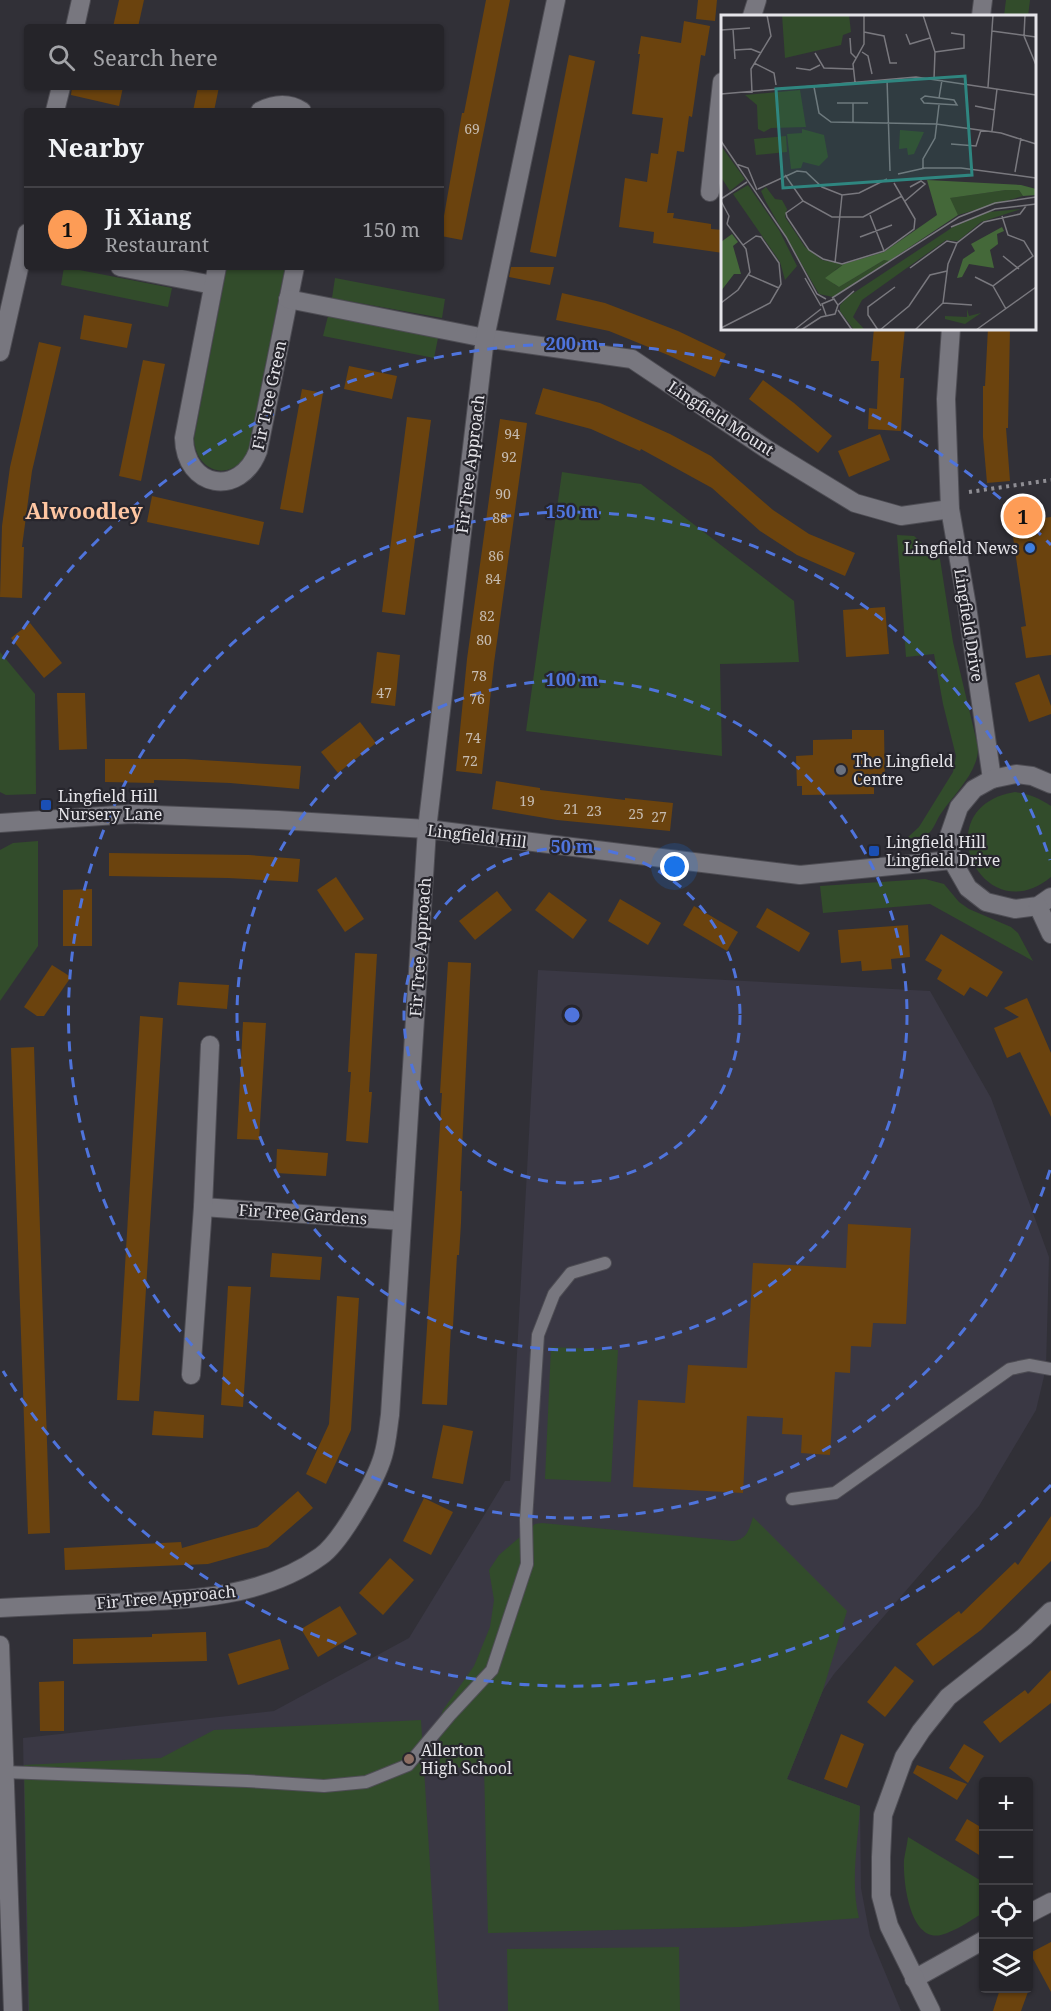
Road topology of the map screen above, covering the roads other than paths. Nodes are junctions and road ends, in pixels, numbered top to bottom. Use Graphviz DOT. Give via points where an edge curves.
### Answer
graph roads {
  1 [pos="81,0"];
  2 [pos="556,0"];
  3 [pos="757,0"];
  4 [pos="983,0"];
  5 [pos="752,15"];
  6 [pos="981,15"];
  7 [pos="76,24"];
  8 [pos="60,90"];
  9 [pos="721,99"];
  10 [pos="56,108"];
  11 [pos="266,108"];
  12 [pos="294,108"];
  13 [pos="710,192"];
  14 [pos="24,250"];
  15 [pos="152,270"];
  16 [pos="294,270"];
  17 [pos="215,276"];
  18 [pos="288,299"];
  19 [pos="951,330"];
  20 [pos="2,331"];
  21 [pos="485,338"];
  22 [pos="0,352"];
  23 [pos="949,502"];
  24 [pos="992,778"];
  25 [pos="1051,784"];
  26 [pos="0,824"];
  27 [pos="428,829"];
  28 [pos="952,860"];
  29 [pos="1045,902"];
  30 [pos="1051,934"];
  31 [pos="210,1045"];
  32 [pos="203,1206"];
  33 [pos="402,1221"];
  34 [pos="605,1263"];
  35 [pos="1051,1369"];
  36 [pos="191,1374"];
  37 [pos="792,1499"];
  38 [pos="0,1608"];
  39 [pos="1051,1611"];
  40 [pos="0,1645"];
  41 [pos="4,1772"];
  42 [pos="1051,1902"];
  43 [pos="1033,1912"];
  44 [pos="979,1943"];
  45 [pos="914,1979"];
  46 [pos="13,2011"];
  47 [pos="931,2011"];
  1 -- 7 [label="street"];
  2 -- 21 [label="street, Fir Tree Approach"];
  3 -- 5 [label="street"];
  4 -- 6 [label="street"];
  8 -- 10 [label="street"];
  9 -- 13 [label="street"];
  11 -- 12 [label="street"];
  14 -- 20 [label="street"];
  15 -- 17 [label="street"];
  16 -- 18 [label="street, Fir Tree Green"];
  17 -- 18 [label="street, Fir Tree Green" via="184,438 189,463 209,479 234,479 254,463"];
  18 -- 21 [label="street, Lingfield Mount"];
  19 -- 23 [label="street, Lingfield Drive" via="946,399"];
  20 -- 22 [label="street"];
  21 -- 23 [label="street, Lingfield Mount" via="633,359 855,503 901,516"];
  21 -- 27 [label="street, Fir Tree Approach"];
  23 -- 24 [label="street, Lingfield Drive"];
  24 -- 25 [label="street" via="1016,774"];
  24 -- 28 [label="street" via="974,789 959,807 950,836"];
  26 -- 27 [label="street, Lingfield Hill" via="131,814"];
  27 -- 28 [label="street, Lingfield Hill" via="800,875"];
  27 -- 33 [label="street, Fir Tree Approach"];
  28 -- 29 [label="street" via="968,888 986,902 1015,909"];
  29 -- 30 [label="street"];
  31 -- 32 [label="street"];
  32 -- 33 [label="street, Fir Tree Gardens"];
  32 -- 36 [label="street"];
  33 -- 38 [label="street, Fir Tree Approach" via="390,1415 383,1456 347,1525 322,1556 283,1577 214,1596"];
  34 -- 41 [label="lane" via="571,1273 554,1294 538,1335 526,1520 527,1564 492,1670 408,1765 366,1782 324,1786"];
  35 -- 37 [label="lane" via="1029,1365 1010,1369 835,1493"];
  39 -- 45 [label="street" via="948,1697 904,1756 883,1815 881,1896 889,1926"];
  40 -- 41 [label="street"];
  41 -- 46 [label="street"];
  42 -- 43 [label="street"];
  44 -- 45 [label="street"];
  45 -- 47 [label="street"];
}
